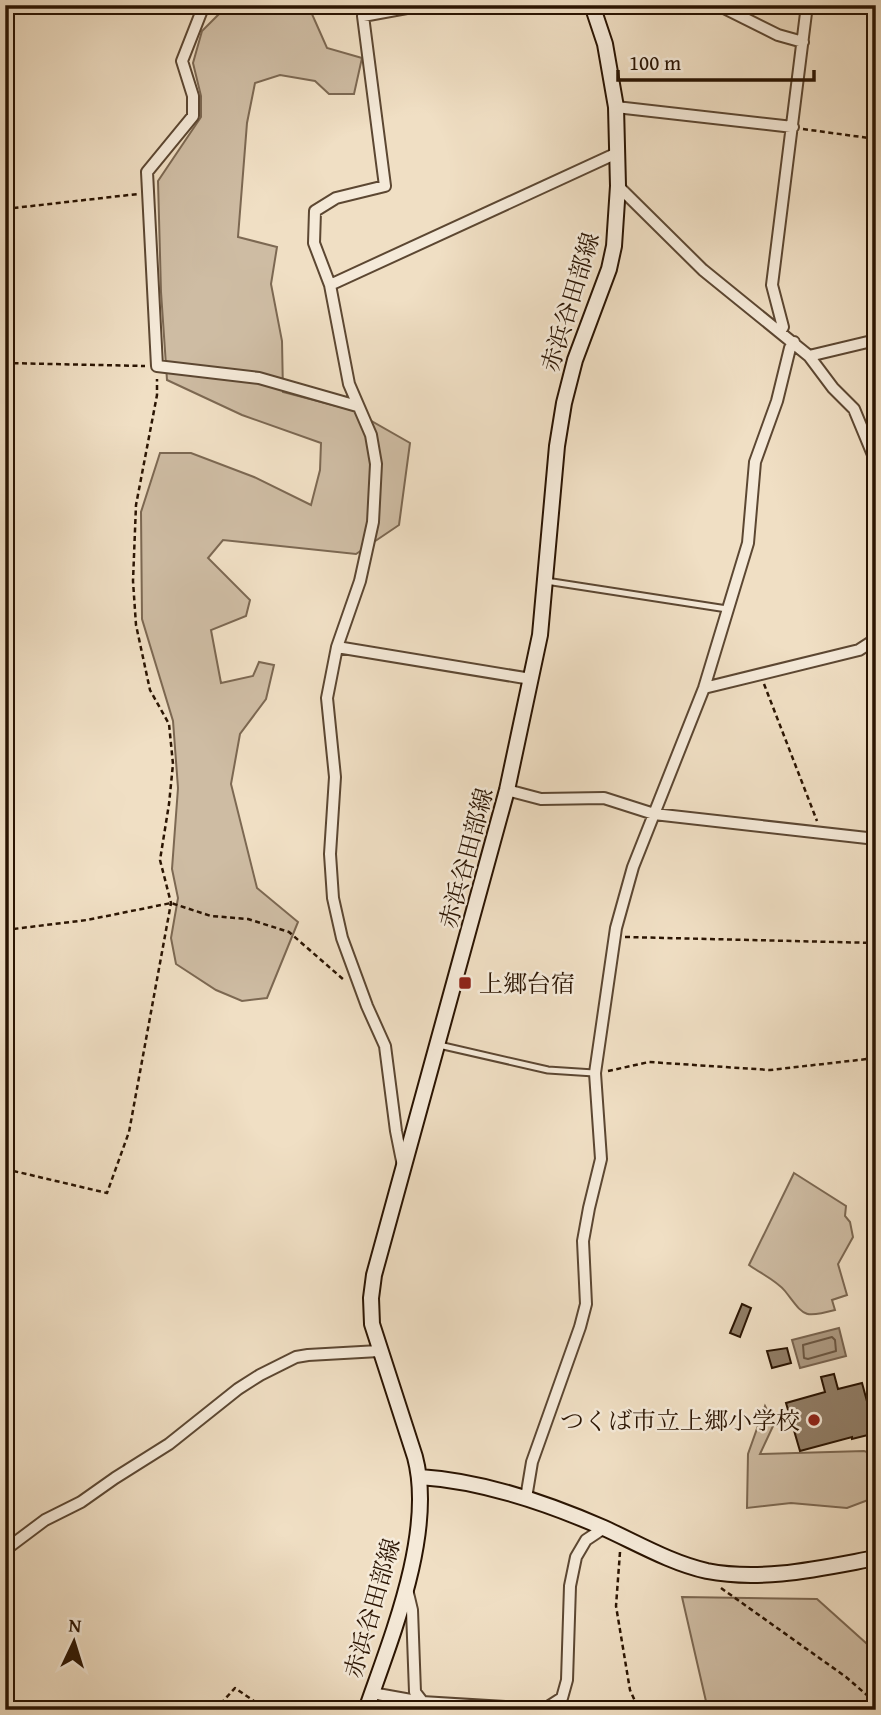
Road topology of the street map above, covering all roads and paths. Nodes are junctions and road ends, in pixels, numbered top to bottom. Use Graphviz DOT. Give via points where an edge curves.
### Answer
graph roads {
  1 [pos="204,5"];
  2 [pos="423,5"];
  3 [pos="592,5"];
  4 [pos="718,5"];
  5 [pos="807,5"];
  6 [pos="803,42"];
  7 [pos="615,107"];
  8 [pos="793,127"];
  9 [pos="876,139"];
  10 [pos="617,153"];
  11 [pos="618,186"];
  12 [pos="147,193"];
  13 [pos="5,209"];
  14 [pos="330,285"];
  15 [pos="780,332"];
  16 [pos="876,340"];
  17 [pos="794,342"];
  18 [pos="809,356"];
  19 [pos="5,363"];
  20 [pos="157,366"];
  21 [pos="357,406"];
  22 [pos="876,462"];
  23 [pos="546,581"];
  24 [pos="728,609"];
  25 [pos="876,639"];
  26 [pos="337,647"];
  27 [pos="761,674"];
  28 [pos="531,679"];
  29 [pos="704,688"];
  30 [pos="508,790"];
  31 [pos="653,814"];
  32 [pos="821,832"];
  33 [pos="876,839"];
  34 [pos="171,903"];
  35 [pos="5,930"];
  36 [pos="615,936"];
  37 [pos="876,943"];
  38 [pos="349,986"];
  39 [pos="439,1045"];
  40 [pos="876,1058"];
  41 [pos="595,1073"];
  42 [pos="403,1166"];
  43 [pos="5,1169"];
  44 [pos="379,1351"];
  45 [pos="420,1477"];
  46 [pos="526,1498"];
  47 [pos="604,1528"];
  48 [pos="625,1538"];
  49 [pos="5,1550"];
  50 [pos="876,1558"];
  51 [pos="713,1582"];
  52 [pos="407,1586"];
  53 [pos="372,1693"];
  54 [pos="876,1703"];
  55 [pos="426,1706"];
  56 [pos="215,1710"];
  57 [pos="267,1710"];
  58 [pos="366,1710"];
  59 [pos="639,1710"];
  1 -- 12 [label="street" via="182,61 193,96 193,116 147,173"];
  2 -- 14 [label="street" via="363,16 385,186 336,198 315,211 314,243"];
  3 -- 7 [label="main road, 赤浜谷田部線" via="605,44"];
  4 -- 6 [label="street" via="778,35"];
  5 -- 6 [label="street"];
  6 -- 8 [label="street"];
  7 -- 8 [label="street"];
  7 -- 10 [label="main road, 赤浜谷田部線"];
  8 -- 9 [label="path"];
  8 -- 15 [label="street" via="772,285 783,327"];
  10 -- 11 [label="main road, 赤浜谷田部線"];
  10 -- 14 [label="street"];
  11 -- 15 [label="street" via="703,270"];
  11 -- 23 [label="main road, 赤浜谷田部線" via="614,246 564,403"];
  12 -- 13 [label="path"];
  12 -- 20 [label="street"];
  14 -- 21 [label="street"];
  15 -- 17 [label="street"];
  16 -- 18 [label="street"];
  17 -- 18 [label="street"];
  17 -- 24 [label="street" via="755,462 748,543"];
  18 -- 22 [label="street" via="854,409"];
  19 -- 20 [label="path"];
  20 -- 21 [label="street" via="259,378"];
  20 -- 34 [label="path" via="157,396 136,505 133,581 149,690 169,724 173,764 160,860"];
  21 -- 26 [label="street" via="371,435 376,464 373,522 360,581"];
  23 -- 24 [label="lane"];
  23 -- 28 [label="main road, 赤浜谷田部線"];
  24 -- 29 [label="street"];
  25 -- 27 [label="street" via="859,650"];
  26 -- 28 [label="street"];
  26 -- 42 [label="street" via="327,698 335,777 332,898 342,938 385,1046"];
  27 -- 29 [label="street"];
  27 -- 32 [label="path"];
  28 -- 30 [label="main road, 赤浜谷田部線"];
  29 -- 31 [label="street"];
  30 -- 31 [label="street" via="541,799 604,798"];
  30 -- 39 [label="main road, 赤浜谷田部線"];
  31 -- 32 [label="street"];
  31 -- 36 [label="street"];
  32 -- 33 [label="street"];
  34 -- 35 [label="path"];
  34 -- 38 [label="path" via="289,932"];
  34 -- 43 [label="path" via="130,1132 107,1193"];
  36 -- 37 [label="path"];
  36 -- 41 [label="street"];
  39 -- 41 [label="lane" via="548,1070"];
  39 -- 42 [label="main road, 赤浜谷田部線"];
  40 -- 41 [label="path" via="770,1070 649,1062"];
  41 -- 46 [label="street" via="601,1159 583,1241 586,1304 532,1462"];
  42 -- 44 [label="main road, 赤浜谷田部線" via="371,1298"];
  44 -- 45 [label="main road, 赤浜谷田部線"];
  44 -- 49 [label="street" via="308,1354 260,1375 169,1444"];
  45 -- 46 [label="main road"];
  45 -- 52 [label="main road, 赤浜谷田部線"];
  46 -- 47 [label="main road"];
  47 -- 48 [label="main road"];
  47 -- 55 [label="street" via="586,1540 576,1557 562,1698 548,1707"];
  48 -- 50 [label="main road" via="692,1567 723,1573 771,1575"];
  48 -- 59 [label="path" via="615,1606 630,1690"];
  51 -- 54 [label="path"];
  52 -- 53 [label="main road, 赤浜谷田部線"];
  52 -- 55 [label="street" via="415,1692"];
  53 -- 55 [label="street"];
  53 -- 58 [label="main road, 赤浜谷田部線"];
  56 -- 57 [label="path" via="235,1688"];
}
